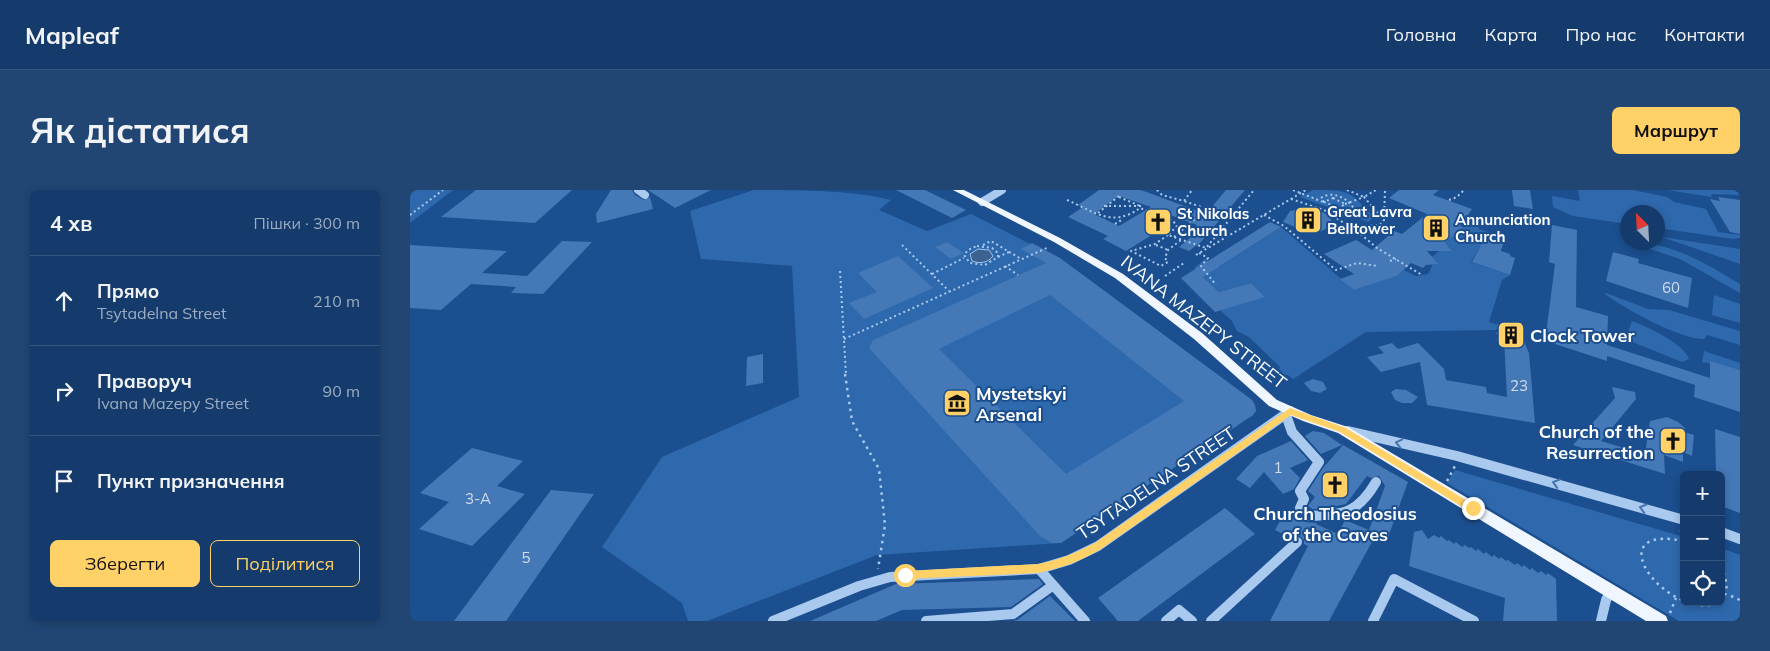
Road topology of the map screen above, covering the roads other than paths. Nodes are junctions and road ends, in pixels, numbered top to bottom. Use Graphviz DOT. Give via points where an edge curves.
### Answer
graph roads {
  1 [pos="638,190"];
  2 [pos="957,190"];
  3 [pos="1002,190"];
  4 [pos="646,195"];
  5 [pos="982,202"];
  6 [pos="1288,413"];
  7 [pos="1343,430"];
  8 [pos="1376,482"];
  9 [pos="1680,519"];
  10 [pos="1725,533"];
  11 [pos="1740,538"];
  12 [pos="1297,542"];
  13 [pos="1038,569"];
  14 [pos="1052,586"];
  15 [pos="1611,591"];
  16 [pos="1013,614"];
  17 [pos="1664,618"];
  18 [pos="772,621"];
  19 [pos="926,621"];
  20 [pos="1002,621"];
  21 [pos="1085,621"];
  22 [pos="1166,621"];
  23 [pos="1192,621"];
  24 [pos="1211,621"];
  25 [pos="1373,621"];
  26 [pos="1474,621"];
  27 [pos="1601,621"];
  1 -- 4 [label="street"];
  2 -- 5 [label="main road, IVANA MAZEPY STREET"];
  3 -- 5 [label="street"];
  5 -- 6 [label="main road, IVANA MAZEPY STREET" via="1119,276 1198,336"];
  6 -- 7 [label="main road, IVANA MAZEPY STREET"];
  6 -- 8 [label="street" via="1292,432 1319,462 1300,491 1304,499 1300,508 1309,516 1352,511 1362,505"];
  6 -- 13 [label="street, TSYTADELNA STREET" via="1098,546 1058,565"];
  9 -- 7 [label="street, one-way" via="1458,456"];
  7 -- 15 [label="main road, IVANA MAZEPY STREET"];
  10 -- 11 [label="street"];
  12 -- 24 [label="street"];
  13 -- 14 [label="street"];
  13 -- 18 [label="street, TSYTADELNA STREET" via="890,577"];
  14 -- 16 [label="street"];
  14 -- 21 [label="street"];
  15 -- 17 [label="main road, IVANA MAZEPY STREET"];
  15 -- 27 [label="street"];
  16 -- 19 [label="street"];
  16 -- 20 [label="street"];
  22 -- 23 [label="street" via="1179,610"];
  25 -- 26 [label="street" via="1394,579"];
}
